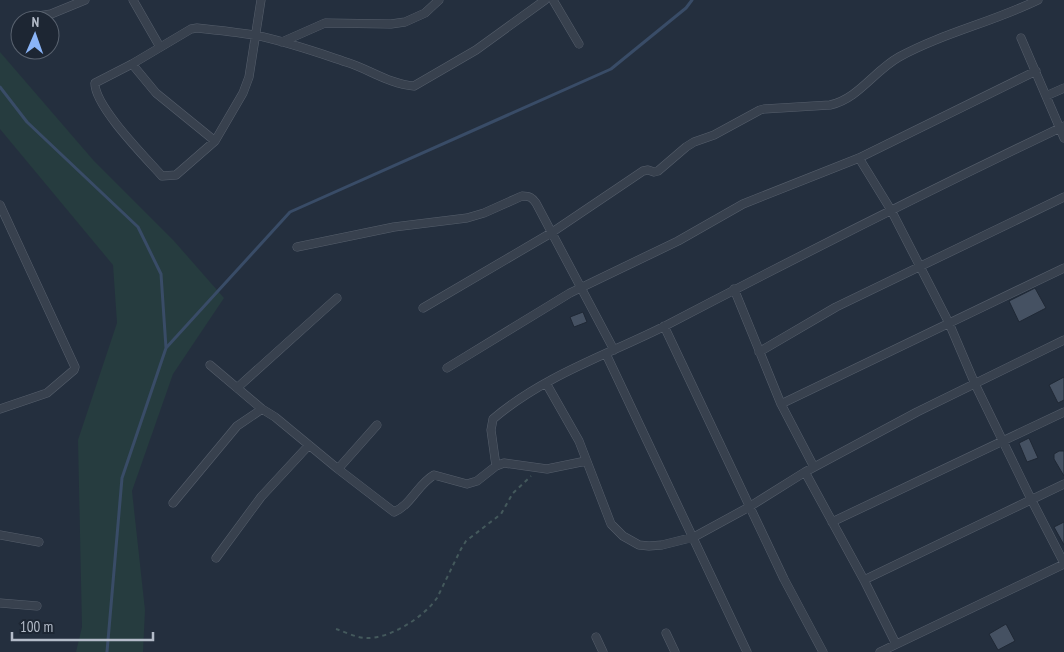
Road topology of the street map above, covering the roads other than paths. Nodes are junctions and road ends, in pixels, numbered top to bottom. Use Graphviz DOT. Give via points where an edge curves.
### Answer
graph roads {
  1 [pos="85,0"];
  2 [pos="134,0"];
  3 [pos="261,0"];
  4 [pos="439,0"];
  5 [pos="545,0"];
  6 [pos="553,0"];
  7 [pos="1038,0"];
  8 [pos="60,10"];
  9 [pos="255,35"];
  10 [pos="1022,38"];
  11 [pos="282,42"];
  12 [pos="579,44"];
  13 [pos="160,47"];
  14 [pos="132,64"];
  15 [pos="1036,71"];
  16 [pos="1064,88"];
  17 [pos="1046,96"];
  18 [pos="1062,127"];
  19 [pos="1064,138"];
  20 [pos="215,141"];
  21 [pos="859,158"];
  22 [pos="1064,197"];
  23 [pos="0,205"];
  24 [pos="892,210"];
  25 [pos="551,233"];
  26 [pos="297,247"];
  27 [pos="920,268"];
  28 [pos="1064,268"];
  29 [pos="580,288"];
  30 [pos="734,289"];
  31 [pos="337,298"];
  32 [pos="423,308"];
  33 [pos="949,323"];
  34 [pos="664,326"];
  35 [pos="1064,340"];
  36 [pos="614,350"];
  37 [pos="759,352"];
  38 [pos="606,354"];
  39 [pos="210,365"];
  40 [pos="447,368"];
  41 [pos="546,383"];
  42 [pos="975,384"];
  43 [pos="237,388"];
  44 [pos="781,404"];
  45 [pos="0,408"];
  46 [pos="262,409"];
  47 [pos="1064,412"];
  48 [pos="377,425"];
  49 [pos="1004,441"];
  50 [pos="309,445"];
  51 [pos="586,461"];
  52 [pos="496,466"];
  53 [pos="814,467"];
  54 [pos="338,469"];
  55 [pos="805,472"];
  56 [pos="1064,484"];
  57 [pos="1031,500"];
  58 [pos="173,503"];
  59 [pos="749,506"];
  60 [pos="832,522"];
  61 [pos="0,535"];
  62 [pos="694,537"];
  63 [pos="39,542"];
  64 [pos="216,558"];
  65 [pos="1064,564"];
  66 [pos="864,580"];
  67 [pos="0,603"];
  68 [pos="37,606"];
  69 [pos="666,633"];
  70 [pos="596,637"];
  71 [pos="896,644"];
  72 [pos="603,652"];
  73 [pos="675,652"];
  74 [pos="747,652"];
  75 [pos="824,652"];
  76 [pos="880,652"];
  1 -- 8 [label="street"];
  2 -- 13 [label="street"];
  3 -- 9 [label="street"];
  4 -- 11 [label="street" via="425,13 404,22 325,23"];
  5 -- 11 [label="street" via="476,50 414,86 390,81 348,62"];
  6 -- 12 [label="street"];
  7 -- 25 [label="street" via="897,58 838,103 760,110 694,142 656,172 643,171"];
  9 -- 11 [label="street"];
  9 -- 13 [label="street" via="194,28"];
  9 -- 20 [label="street" via="249,77"];
  10 -- 15 [label="street"];
  13 -- 14 [label="street"];
  14 -- 20 [label="street" via="156,92"];
  14 -- 20 [label="street" via="97,81 94,88 119,128 162,176 176,175"];
  15 -- 17 [label="street"];
  15 -- 21 [label="street"];
  16 -- 17 [label="street"];
  17 -- 18 [label="street"];
  18 -- 19 [label="street"];
  18 -- 24 [label="street"];
  21 -- 24 [label="street"];
  21 -- 29 [label="street" via="744,204 678,242"];
  22 -- 27 [label="street"];
  23 -- 45 [label="street" via="75,367 46,393"];
  24 -- 27 [label="street"];
  24 -- 30 [label="street"];
  25 -- 26 [label="street" via="533,198 522,196 467,218 394,227"];
  25 -- 29 [label="street"];
  25 -- 32 [label="street"];
  27 -- 33 [label="street"];
  27 -- 37 [label="street" via="836,307"];
  28 -- 33 [label="street"];
  29 -- 36 [label="street"];
  29 -- 40 [label="street"];
  30 -- 34 [label="street"];
  30 -- 37 [label="street"];
  31 -- 43 [label="street"];
  33 -- 42 [label="street"];
  33 -- 44 [label="street"];
  34 -- 36 [label="street"];
  34 -- 59 [label="street"];
  35 -- 42 [label="street"];
  36 -- 38 [label="street"];
  37 -- 44 [label="street"];
  38 -- 41 [label="street"];
  38 -- 62 [label="street"];
  39 -- 43 [label="street"];
  41 -- 51 [label="street" via="580,441"];
  41 -- 52 [label="street" via="512,403 493,419 491,430"];
  42 -- 49 [label="street"];
  42 -- 53 [label="street"];
  43 -- 46 [label="street"];
  44 -- 53 [label="street"];
  46 -- 50 [label="street"];
  46 -- 58 [label="street" via="237,426"];
  47 -- 49 [label="street"];
  48 -- 54 [label="street"];
  49 -- 57 [label="street"];
  49 -- 60 [label="street"];
  50 -- 54 [label="street"];
  50 -- 64 [label="street" via="261,497"];
  51 -- 52 [label="street" via="547,469 510,463"];
  51 -- 62 [label="street" via="611,524 623,536 639,545 649,546 662,546"];
  52 -- 54 [label="street" via="477,481 467,484 434,475 401,509 394,512"];
  53 -- 55 [label="street"];
  55 -- 59 [label="street"];
  55 -- 60 [label="street"];
  56 -- 57 [label="street"];
  57 -- 65 [label="street"];
  57 -- 66 [label="street"];
  59 -- 62 [label="street"];
  59 -- 75 [label="street"];
  60 -- 66 [label="street"];
  61 -- 63 [label="street"];
  62 -- 74 [label="street"];
  65 -- 71 [label="street"];
  66 -- 71 [label="street"];
  67 -- 68 [label="street"];
  69 -- 73 [label="street"];
  70 -- 72 [label="street"];
  71 -- 76 [label="street"];
}
